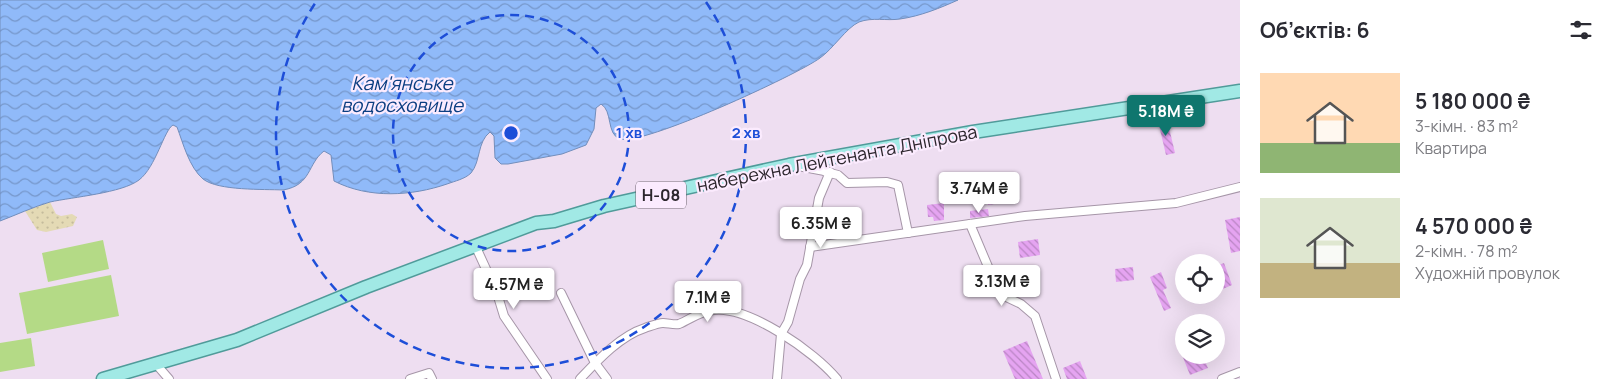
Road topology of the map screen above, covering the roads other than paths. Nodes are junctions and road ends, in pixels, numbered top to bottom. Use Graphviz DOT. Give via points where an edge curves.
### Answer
graph roads {
  1 [pos="1240,91"];
  2 [pos="789,165"];
  3 [pos="1240,187"];
  4 [pos="970,224"];
  5 [pos="908,233"];
  6 [pos="475,245"];
  7 [pos="810,247"];
  8 [pos="561,293"];
  9 [pos="780,334"];
  10 [pos="595,363"];
  11 [pos="156,364"];
  12 [pos="1240,372"];
  13 [pos="431,376"];
  14 [pos="103,379"];
  15 [pos="169,379"];
  16 [pos="410,379"];
  17 [pos="547,379"];
  18 [pos="580,379"];
  19 [pos="607,379"];
  20 [pos="777,379"];
  21 [pos="837,379"];
  22 [pos="1056,379"];
  23 [pos="1222,379"];
  1 -- 2 [label="main road, набережна Лейтенанта Дніпрова / Н-08" via="973,132"];
  2 -- 5 [label="street" via="838,175 847,183 887,182 898,186"];
  2 -- 6 [label="main road, набережна Лейтенанта Дніпрова / Н-08" via="536,223"];
  2 -- 7 [label="street" via="830,172 819,198"];
  3 -- 4 [label="street" via="1176,203"];
  4 -- 5 [label="street"];
  4 -- 22 [label="street" via="1004,296 1035,316"];
  5 -- 7 [label="street"];
  6 -- 11 [label="main road, набережна Лейтенанта Дніпрова / Н-08" via="237,340"];
  6 -- 17 [label="street" via="504,316"];
  7 -- 9 [label="street" via="788,322"];
  8 -- 10 [label="street"];
  9 -- 10 [label="street" via="744,314 712,310 692,315 678,324 662,323 643,328 625,338"];
  9 -- 20 [label="street"];
  9 -- 21 [label="street" via="829,369"];
  10 -- 18 [label="street"];
  10 -- 19 [label="street"];
  11 -- 14 [label="main road, набережна Лейтенанта Дніпрова / Н-08"];
  11 -- 15 [label="street"];
  12 -- 23 [label="street"];
  13 -- 16 [label="street"];
}
